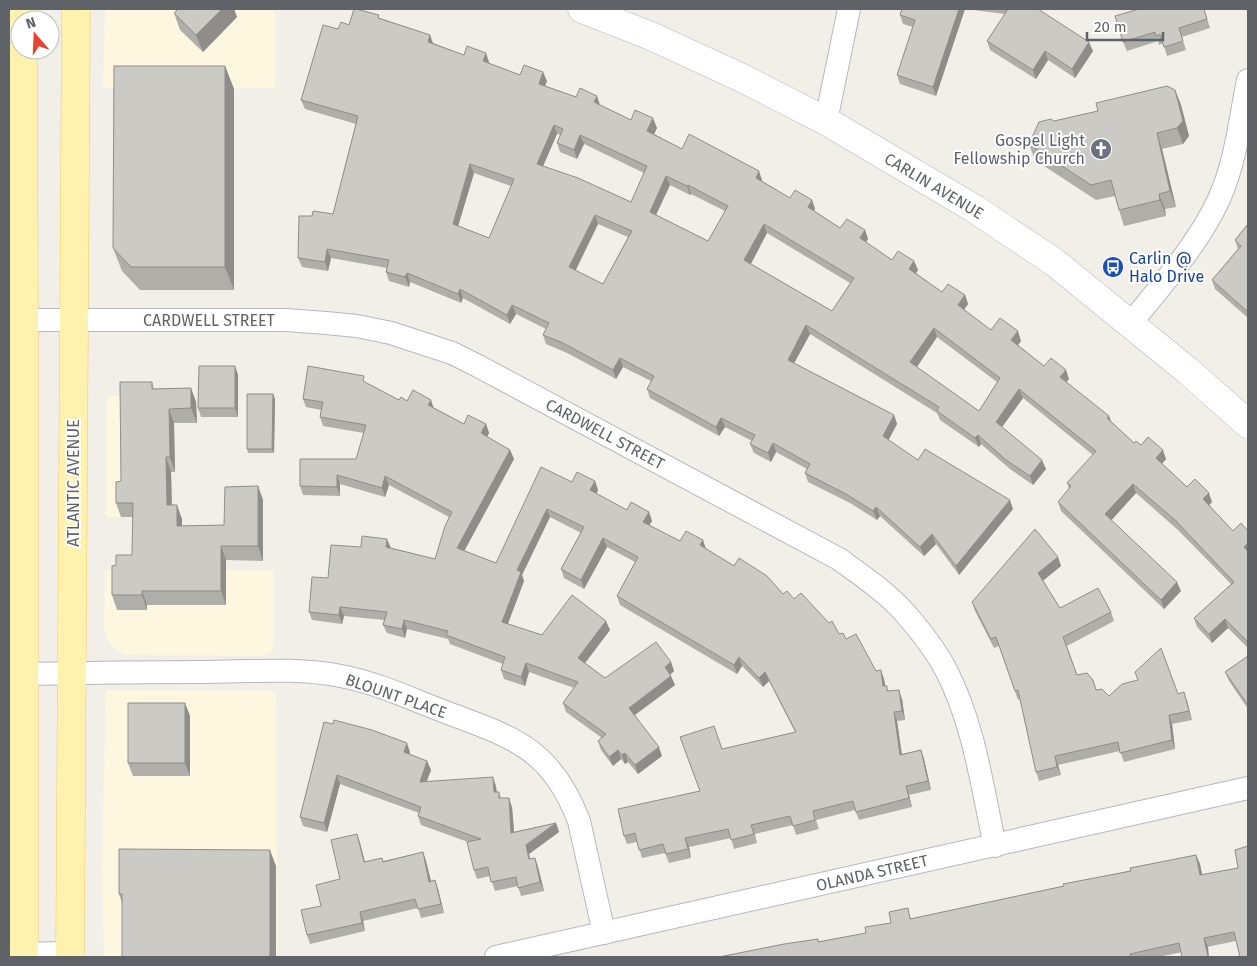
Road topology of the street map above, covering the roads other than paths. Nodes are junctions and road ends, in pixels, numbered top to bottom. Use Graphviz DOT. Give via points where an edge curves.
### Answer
graph roads {
  1 [pos="76,9"];
  2 [pos="582,9"];
  3 [pos="849,9"];
  4 [pos="23,60"];
  5 [pos="1248,80"];
  6 [pos="826,121"];
  7 [pos="24,320"];
  8 [pos="74,320"];
  9 [pos="1131,323"];
  10 [pos="1248,424"];
  11 [pos="23,674"];
  12 [pos="72,674"];
  13 [pos="1248,788"];
  14 [pos="995,846"];
  15 [pos="604,933"];
  16 [pos="19,955"];
  17 [pos="70,955"];
  18 [pos="496,957"];
  1 -- 8 [label="main road, ATLANTIC AVENUE"];
  2 -- 6 [label="street, CARLIN AVENUE" via="651,36"];
  3 -- 6 [label="street"];
  4 -- 7 [label="main road"];
  5 -- 9 [label="street" via="1234,153 1219,198 1165,281"];
  6 -- 9 [label="street, CARLIN AVENUE" via="975,209 1054,262"];
  7 -- 8 [label="street, CARDWELL STREET"];
  7 -- 11 [label="main road"];
  8 -- 12 [label="main road, ATLANTIC AVENUE"];
  8 -- 14 [label="street, CARDWELL STREET" via="286,320 383,331 422,342 478,366 839,559 903,610 946,669 970,732"];
  9 -- 10 [label="street, CARLIN AVENUE"];
  11 -- 12 [label="street, BLOUNT PLACE"];
  11 -- 16 [label="main road"];
  12 -- 15 [label="street, BLOUNT PLACE" via="286,671 340,676 359,680 496,731 539,758 558,780 572,804 579,821"];
  12 -- 17 [label="main road, ATLANTIC AVENUE"];
  13 -- 14 [label="street, OLANDA STREET"];
  14 -- 15 [label="street, OLANDA STREET"];
  15 -- 18 [label="street, OLANDA STREET"];
  16 -- 17 [label="street"];
}
